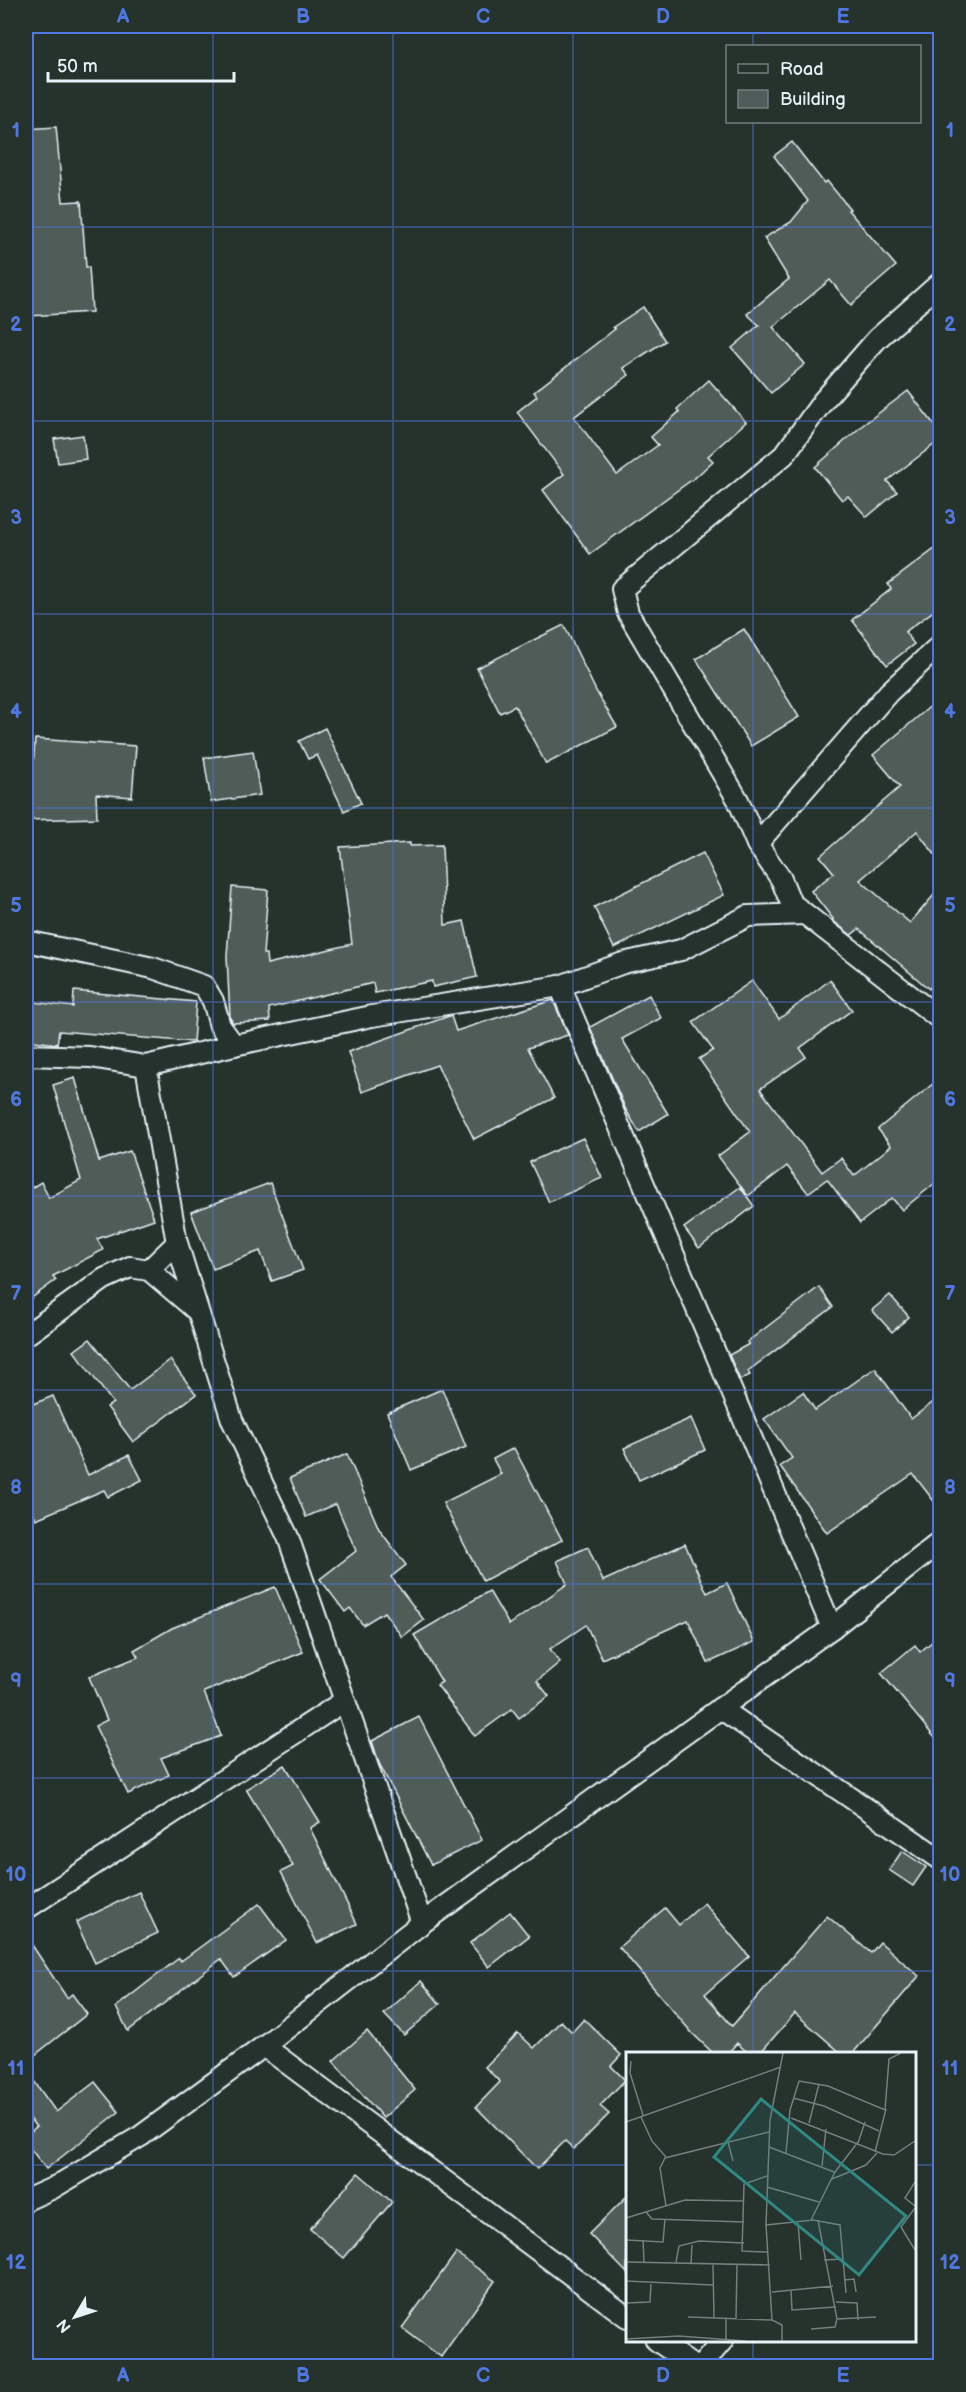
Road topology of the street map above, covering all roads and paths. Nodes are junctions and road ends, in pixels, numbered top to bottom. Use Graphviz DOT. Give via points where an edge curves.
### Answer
graph roads {
  1 [pos="940,283"];
  2 [pos="940,645"];
  3 [pos="757,844"];
  4 [pos="805,914"];
  5 [pos="26,941"];
  6 [pos="560,986"];
  7 [pos="940,1019"];
  8 [pos="234,1045"];
  9 [pos="26,1055"];
  10 [pos="146,1066"];
  11 [pos="177,1243"];
  12 [pos="148,1270"];
  13 [pos="197,1311"];
  14 [pos="26,1335"];
  15 [pos="940,1542"];
  16 [pos="832,1628"];
  17 [pos="344,1701"];
  18 [pos="720,1708"];
  19 [pos="940,1859"];
  20 [pos="26,1909"];
  21 [pos="422,1923"];
  22 [pos="264,2046"];
  23 [pos="26,2200"];
  24 [pos="626,2316"];
  25 [pos="658,2341"];
  26 [pos="722,2341"];
  27 [pos="693,2367"];
  28 [pos="701,2367"];
  1 -- 3 [label="street" via="877,339 784,455 622,589 628,613 738,800"];
  2 -- 3 [label="street" via="889,692"];
  3 -- 4 [label="street" via="781,879 791,903"];
  4 -- 6 [label="street" via="748,916 681,950 623,963"];
  4 -- 7 [label="street"];
  5 -- 8 [label="street" via="153,968 204,986 220,1026"];
  6 -- 8 [label="street" via="372,1016"];
  6 -- 16 [label="street"];
  8 -- 10 [label="street"];
  9 -- 10 [label="street" via="90,1057"];
  10 -- 11 [label="street"];
  11 -- 12 [label="street"];
  11 -- 13 [label="street"];
  12 -- 13 [label="street"];
  12 -- 14 [label="street" via="130,1267 104,1279"];
  13 -- 17 [label="street" via="232,1420 288,1538"];
  15 -- 16 [label="street"];
  16 -- 18 [label="street"];
  17 -- 20 [label="street"];
  17 -- 21 [label="street"];
  18 -- 19 [label="street"];
  18 -- 21 [label="street"];
  21 -- 22 [label="street"];
  22 -- 23 [label="street" via="141,2136"];
  22 -- 24 [label="street"];
  25 -- 27 [label="street"];
  26 -- 28 [label="street"];
}
